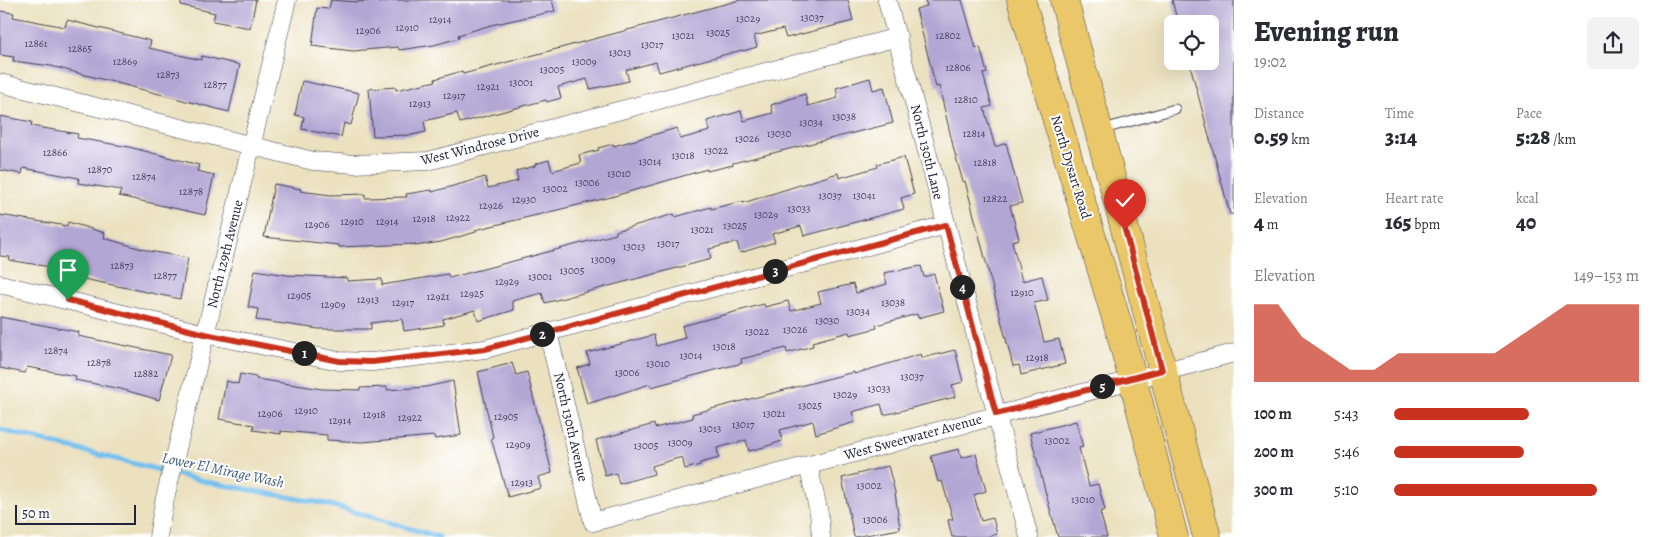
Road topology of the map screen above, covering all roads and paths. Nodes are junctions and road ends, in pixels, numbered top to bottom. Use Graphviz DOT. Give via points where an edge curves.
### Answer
graph roads {
  1 [pos="287,0"];
  2 [pos="887,0"];
  3 [pos="1021,0"];
  4 [pos="1064,0"];
  5 [pos="898,37"];
  6 [pos="0,83"];
  7 [pos="1174,109"];
  8 [pos="1099,130"];
  9 [pos="252,144"];
  10 [pos="946,225"];
  11 [pos="0,284"];
  12 [pos="548,332"];
  13 [pos="205,334"];
  14 [pos="1234,353"];
  15 [pos="1162,370"];
  16 [pos="1132,379"];
  17 [pos="996,414"];
  18 [pos="808,465"];
  19 [pos="593,522"];
  20 [pos="158,537"];
  21 [pos="820,537"];
  22 [pos="1029,537"];
  23 [pos="1174,537"];
  24 [pos="1207,537"];
  1 -- 9 [label="street, North 129th Avenue"];
  2 -- 5 [label="street, North 130th Lane"];
  3 -- 16 [label="main road, North Dysart Road"];
  4 -- 8 [label="main road"];
  5 -- 9 [label="street, West Windrose Drive" via="428,161 363,164 313,161"];
  5 -- 10 [label="street, North 130th Lane"];
  6 -- 9 [label="street, West Windrose Drive"];
  7 -- 8 [label="lane"];
  8 -- 15 [label="main road"];
  9 -- 13 [label="street, North 129th Avenue"];
  10 -- 12 [label="street"];
  10 -- 17 [label="street, North 130th Lane"];
  11 -- 13 [label="street"];
  12 -- 13 [label="street" via="485,349 372,362 339,361"];
  12 -- 19 [label="street, North 130th Avenue"];
  13 -- 20 [label="street, North 129th Avenue"];
  14 -- 15 [label="street, West Sweetwater Avenue"];
  15 -- 16 [label="street, West Sweetwater Avenue"];
  15 -- 24 [label="main road"];
  16 -- 17 [label="street, West Sweetwater Avenue"];
  16 -- 23 [label="main road, North Dysart Road"];
  17 -- 18 [label="street, West Sweetwater Avenue"];
  17 -- 22 [label="street, North 130th Lane"];
  18 -- 19 [label="street, West Sweetwater Avenue"];
  18 -- 21 [label="street" via="819,512"];
}
